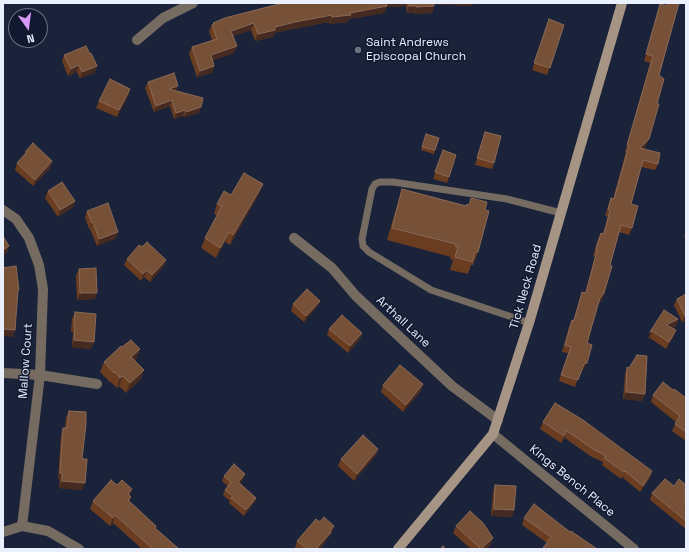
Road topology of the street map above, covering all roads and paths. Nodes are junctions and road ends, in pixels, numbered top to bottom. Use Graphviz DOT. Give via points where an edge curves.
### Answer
graph roads {
  1 [pos="193,3"];
  2 [pos="622,3"];
  3 [pos="137,40"];
  4 [pos="3,210"];
  5 [pos="561,213"];
  6 [pos="294,238"];
  7 [pos="529,324"];
  8 [pos="3,373"];
  9 [pos="40,375"];
  10 [pos="97,384"];
  11 [pos="498,420"];
  12 [pos="493,434"];
  13 [pos="22,526"];
  14 [pos="3,532"];
  15 [pos="79,549"];
  16 [pos="398,549"];
  17 [pos="634,549"];
  1 -- 3 [label="street" via="163,18"];
  2 -- 5 [label="street, Tick Neck Road"];
  4 -- 9 [label="street, Mallow Court" via="16,219 29,238 39,265 43,289"];
  5 -- 7 [label="street, Tick Neck Road"];
  5 -- 7 [label="lane" via="507,199 393,182 380,182 372,189 362,239 363,246 368,252 431,290"];
  6 -- 11 [label="street, Arthall Lane" via="332,268 356,296 452,386"];
  7 -- 11 [label="street, Tick Neck Road"];
  8 -- 9 [label="street"];
  9 -- 10 [label="street"];
  9 -- 13 [label="street, Mallow Court"];
  11 -- 12 [label="street, Tick Neck Road"];
  12 -- 16 [label="street, Tick Neck Road"];
  12 -- 17 [label="street, Kings Bench Place"];
  13 -- 14 [label="street"];
  13 -- 15 [label="street" via="48,531"];
}
